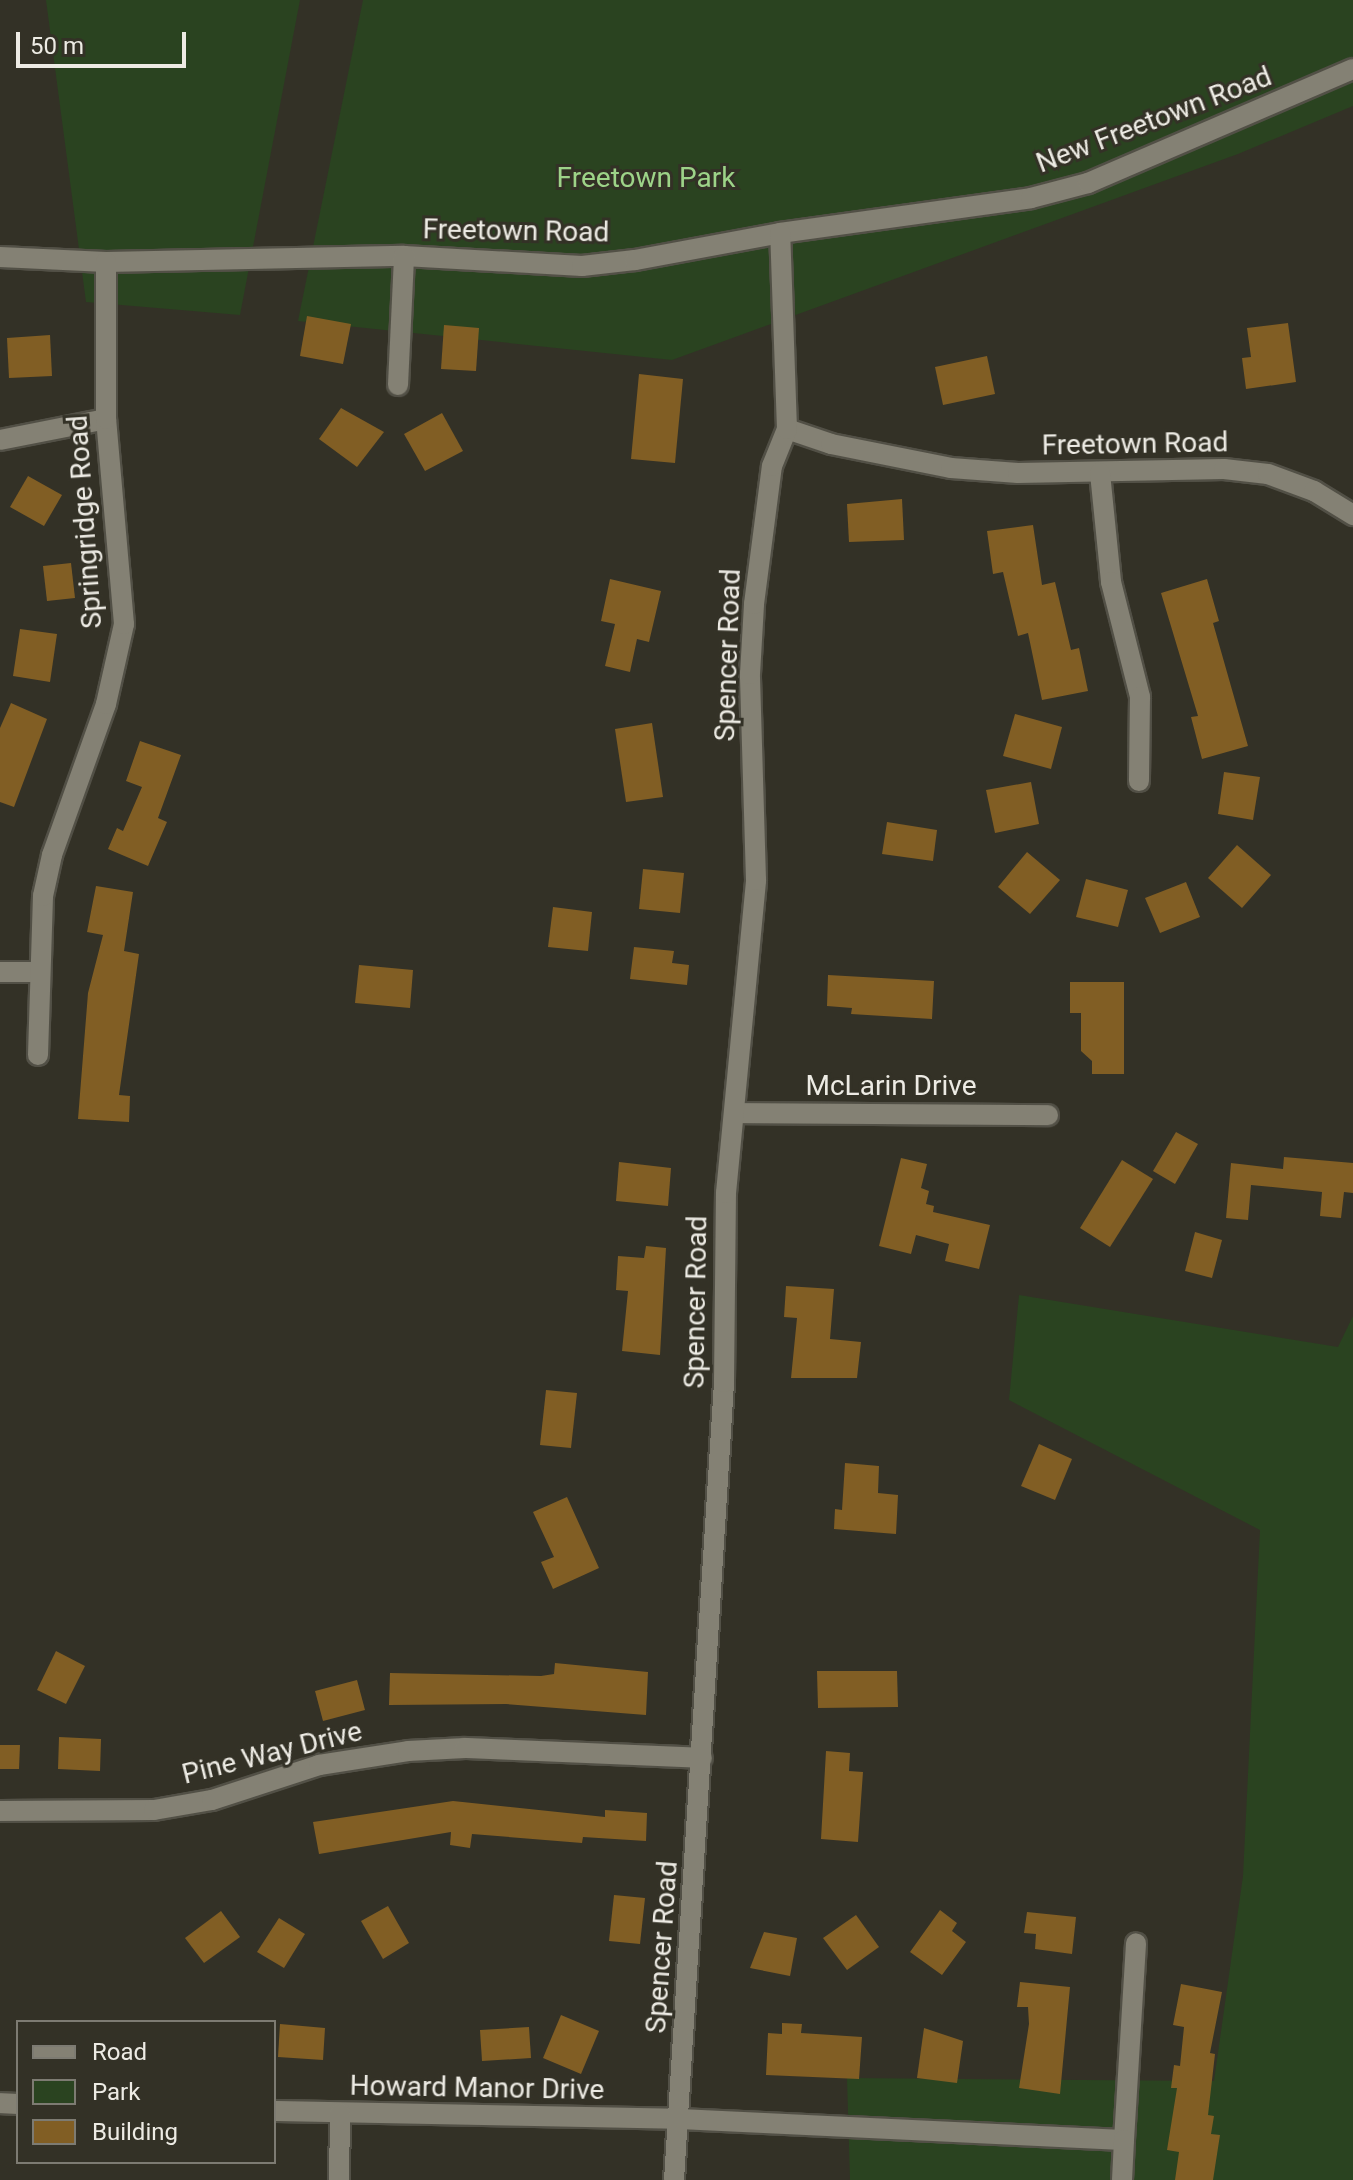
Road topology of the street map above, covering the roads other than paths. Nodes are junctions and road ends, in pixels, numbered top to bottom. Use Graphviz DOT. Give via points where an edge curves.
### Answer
graph roads {
  1 [pos="1353,69"];
  2 [pos="780,233"];
  3 [pos="404,256"];
  4 [pos="0,257"];
  5 [pos="106,262"];
  6 [pos="398,385"];
  7 [pos="106,419"];
  8 [pos="787,429"];
  9 [pos="0,440"];
  10 [pos="1100,473"];
  11 [pos="1353,515"];
  12 [pos="1139,781"];
  13 [pos="0,972"];
  14 [pos="39,972"];
  15 [pos="38,1055"];
  16 [pos="734,1113"];
  17 [pos="1048,1115"];
  18 [pos="702,1758"];
  19 [pos="0,1811"];
  20 [pos="1136,1943"];
  21 [pos="276,2111"];
  22 [pos="340,2113"];
  23 [pos="679,2119"];
  24 [pos="1124,2140"];
  25 [pos="339,2180"];
  26 [pos="674,2180"];
  27 [pos="1122,2180"];
  1 -- 2 [label="street, New Freetown Road" via="1088,183 1031,198"];
  2 -- 3 [label="street, Freetown Road" via="582,266"];
  2 -- 8 [label="street"];
  3 -- 5 [label="street, Freetown Road"];
  3 -- 6 [label="street"];
  4 -- 5 [label="street, Freetown Road"];
  5 -- 7 [label="street, Springridge Road"];
  7 -- 9 [label="street"];
  7 -- 14 [label="street, Springridge Road" via="124,624 106,704 52,855 40,925"];
  8 -- 10 [label="street, Freetown Road" via="831,444 951,468"];
  8 -- 16 [label="street, Spencer Road" via="772,466 754,604 750,674 756,880"];
  10 -- 11 [label="street, Freetown Road" via="1224,469 1268,474 1314,491"];
  10 -- 12 [label="street" via="1111,582 1140,697"];
  13 -- 14 [label="street"];
  14 -- 15 [label="street, Springridge Road"];
  16 -- 17 [label="street, McLarin Drive"];
  16 -- 18 [label="street, Spencer Road"];
  18 -- 19 [label="street, Pine Way Drive" via="465,1748 408,1751 319,1765 212,1800 154,1810"];
  18 -- 23 [label="street, Spencer Road"];
  20 -- 24 [label="street"];
  21 -- 22 [label="street, Howard Manor Drive"];
  22 -- 23 [label="street, Howard Manor Drive"];
  22 -- 25 [label="street"];
  23 -- 24 [label="street, Howard Manor Drive"];
  23 -- 26 [label="street, Spencer Road"];
  24 -- 27 [label="street"];
}
